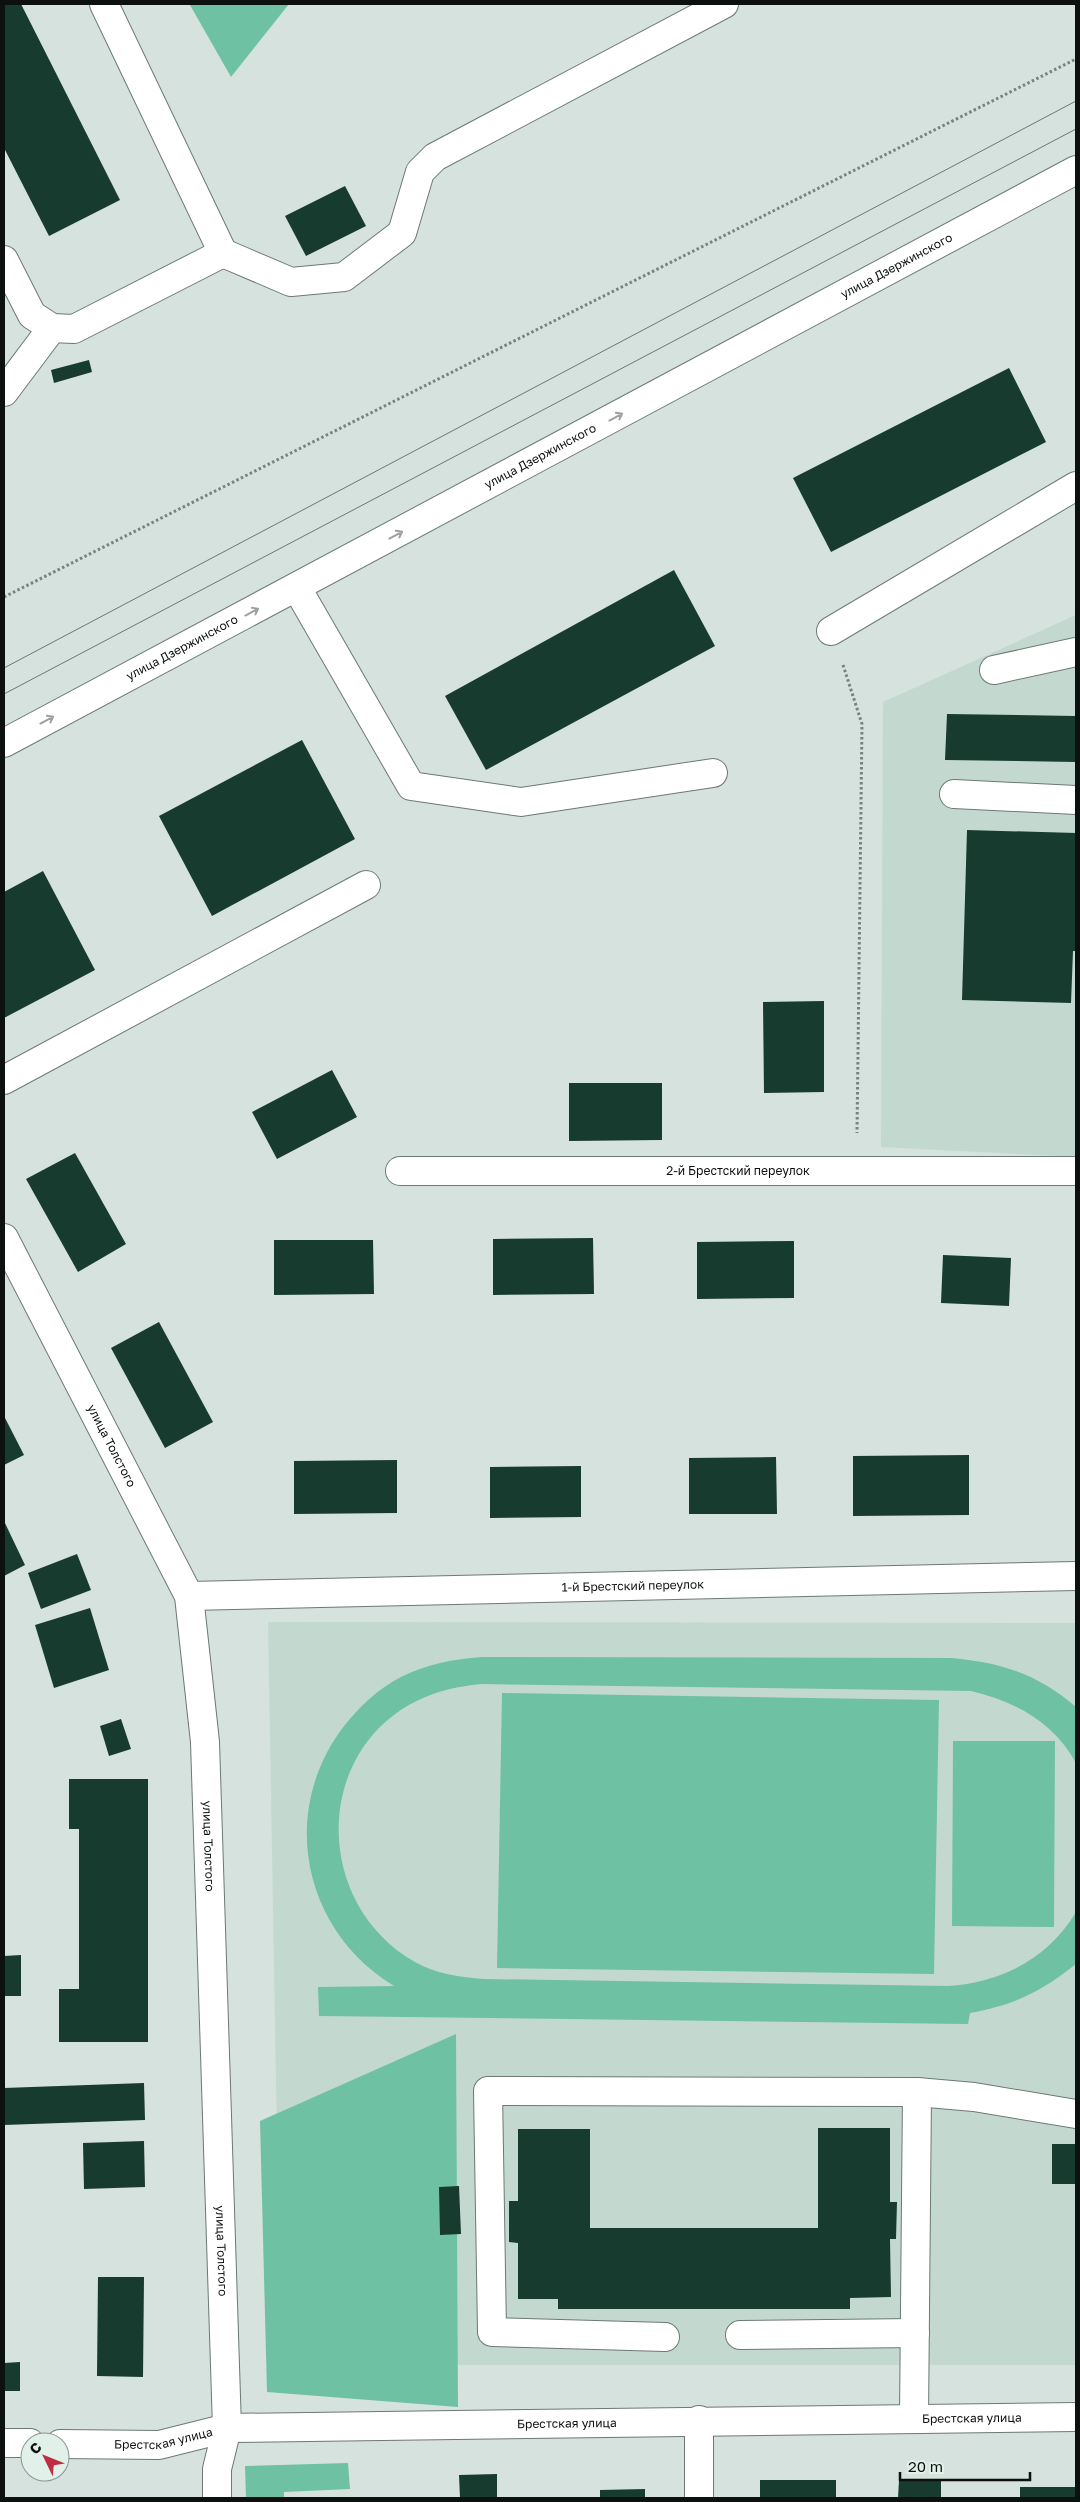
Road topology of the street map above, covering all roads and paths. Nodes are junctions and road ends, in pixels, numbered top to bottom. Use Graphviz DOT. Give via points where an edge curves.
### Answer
graph roads {
  1 [pos="104,4"];
  2 [pos="724,4"];
  3 [pos="1076,59"];
  4 [pos="1076,170"];
  5 [pos="223,253"];
  6 [pos="4,260"];
  7 [pos="52,328"];
  8 [pos="4,392"];
  9 [pos="1076,486"];
  10 [pos="297,588"];
  11 [pos="4,597"];
  12 [pos="831,630"];
  13 [pos="1076,652"];
  14 [pos="994,670"];
  15 [pos="4,743"];
  16 [pos="713,773"];
  17 [pos="954,794"];
  18 [pos="1076,800"];
  19 [pos="366,886"];
  20 [pos="4,1080"];
  21 [pos="400,1171"];
  22 [pos="857,1171"];
  23 [pos="1076,1172"];
  24 [pos="4,1238"];
  25 [pos="1076,1576"];
  26 [pos="189,1596"];
  27 [pos="917,2092"];
  28 [pos="1076,2114"];
  29 [pos="915,2333"];
  30 [pos="740,2335"];
  31 [pos="665,2337"];
  32 [pos="1076,2417"];
  33 [pos="914,2418"];
  34 [pos="699,2420"];
  35 [pos="227,2428"];
  36 [pos="4,2443"];
  37 [pos="20,2444"];
  38 [pos="70,2444"];
  39 [pos="217,2498"];
  40 [pos="699,2498"];
  1 -- 5 [label="street"];
  2 -- 5 [label="street" via="435,157 420,172 402,233 344,277 291,282"];
  3 -- 11 [label="path"];
  10 -- 4 [label="street, улица Дзержинского, one-way"];
  5 -- 7 [label="street" via="74,329"];
  6 -- 7 [label="street" via="32,315"];
  7 -- 8 [label="street"];
  9 -- 12 [label="street"];
  15 -- 10 [label="street, улица Дзержинского, one-way"];
  10 -- 16 [label="street" via="411,786 521,802"];
  12 -- 22 [label="path" via="862,724"];
  13 -- 14 [label="street"];
  17 -- 18 [label="street"];
  19 -- 20 [label="street"];
  21 -- 22 [label="street, 2-й Брестский переулок"];
  22 -- 23 [label="street, 2-й Брестский переулок"];
  24 -- 26 [label="street, улица Толстого"];
  25 -- 26 [label="street, 1-й Брестский переулок"];
  26 -- 35 [label="street, улица Толстого" via="205,1742"];
  27 -- 28 [label="street" via="974,2097"];
  27 -- 29 [label="street"];
  27 -- 31 [label="street" via="488,2090 492,2332"];
  29 -- 30 [label="street"];
  29 -- 33 [label="street"];
  32 -- 33 [label="street, Брестская улица"];
  33 -- 34 [label="street, Брестская улица"];
  34 -- 35 [label="street, Брестская улица"];
  34 -- 40 [label="street"];
  35 -- 38 [label="street, Брестская улица" via="159,2445"];
  35 -- 39 [label="street, улица Толстого" via="217,2468"];
  36 -- 37 [label="street"];
}
